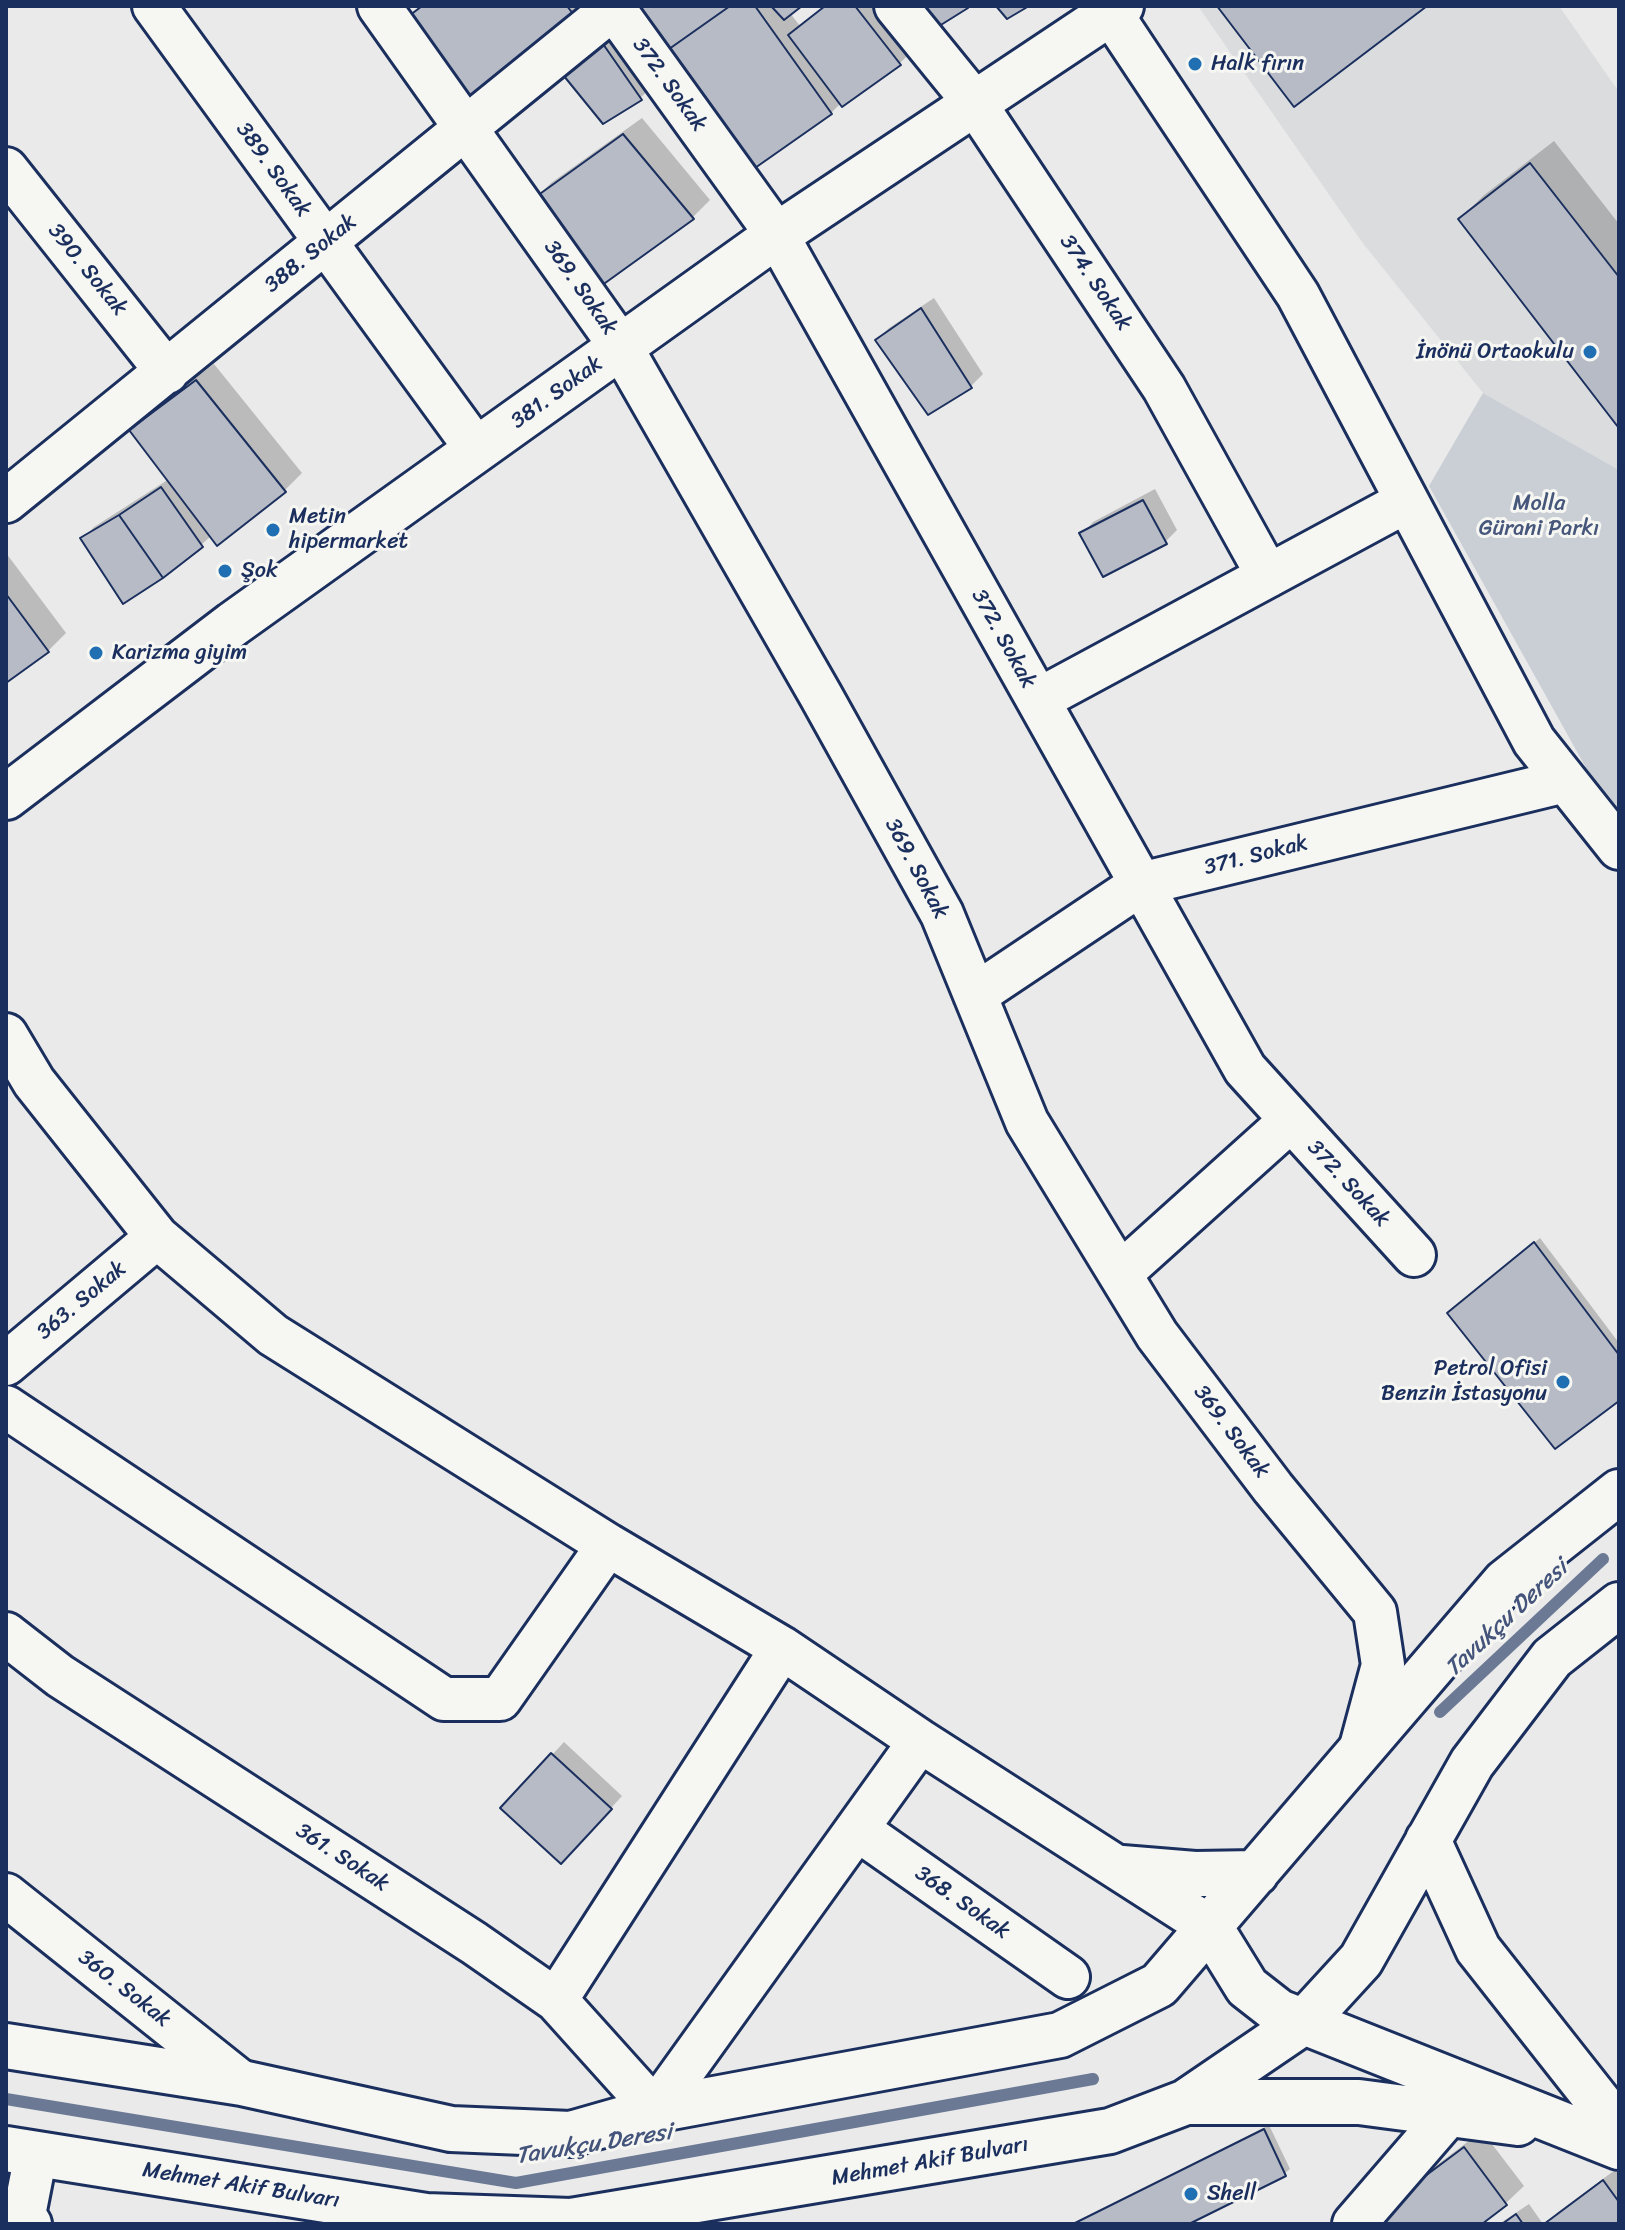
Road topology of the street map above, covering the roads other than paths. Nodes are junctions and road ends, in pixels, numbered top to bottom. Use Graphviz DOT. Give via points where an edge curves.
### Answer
graph roads {
  1 [pos="154,6"];
  2 [pos="379,6"];
  3 [pos="896,6"];
  4 [pos="614,7"];
  5 [pos="1113,8"];
  6 [pos="974,102"];
  7 [pos="467,126"];
  8 [pos="6,169"];
  9 [pos="777,235"];
  10 [pos="325,242"];
  11 [pos="621,347"];
  12 [pos="167,372"];
  13 [pos="477,450"];
  14 [pos="6,501"];
  15 [pos="1407,501"];
  16 [pos="1268,576"];
  17 [pos="1038,700"];
  18 [pos="1565,781"];
  19 [pos="6,797"];
  20 [pos="1619,848"];
  21 [pos="1141,884"];
  22 [pos="975,995"];
  23 [pos="6,1035"];
  24 [pos="1290,1121"];
  25 [pos="157,1237"];
  26 [pos="1414,1255"];
  27 [pos="1120,1274"];
  28 [pos="6,1364"];
  29 [pos="6,1407"];
  30 [pos="1619,1492"];
  31 [pos="608,1545"];
  32 [pos="1619,1605"];
  33 [pos="6,1634"];
  34 [pos="782,1648"];
  35 [pos="920,1741"];
  36 [pos="1361,1747"];
  37 [pos="857,1829"];
  38 [pos="1428,1840"];
  39 [pos="1122,1868"];
  40 [pos="1256,1873"];
  41 [pos="6,1895"];
  42 [pos="1210,1927"];
  43 [pos="1068,1977"];
  44 [pos="556,2000"];
  45 [pos="1305,2021"];
  46 [pos="6,2046"];
  47 [pos="242,2083"];
  48 [pos="1186,2102"];
  49 [pos="655,2110"];
  50 [pos="1449,2114"];
  51 [pos="1619,2128"];
  52 [pos="1619,2148"];
  53 [pos="21,2151"];
  54 [pos="30,2224"];
  55 [pos="1354,2224"];
  1 -- 10 [label="street, 389. Sokak"];
  2 -- 7 [label="street, 369. Sokak"];
  3 -- 6 [label="street, 374. Sokak"];
  4 -- 7 [label="street, 388. Sokak"];
  4 -- 9 [label="street, 372. Sokak"];
  5 -- 6 [label="main road, 381. Sokak"];
  5 -- 15 [label="street" via="1298,295"];
  6 -- 9 [label="main road, 381. Sokak"];
  6 -- 16 [label="street, 374. Sokak" via="1164,388"];
  7 -- 10 [label="street, 388. Sokak"];
  7 -- 11 [label="street, 369. Sokak"];
  8 -- 12 [label="street, 390. Sokak"];
  9 -- 11 [label="main road, 381. Sokak"];
  9 -- 17 [label="street, 372. Sokak"];
  10 -- 12 [label="street, 388. Sokak"];
  10 -- 13 [label="street, 389. Sokak"];
  11 -- 13 [label="main road, 381. Sokak"];
  11 -- 22 [label="street, 369. Sokak" via="942,914"];
  12 -- 14 [label="street, 388. Sokak"];
  13 -- 19 [label="main road, 381. Sokak" via="233,624"];
  15 -- 16 [label="street"];
  15 -- 18 [label="street" via="1534,741"];
  16 -- 17 [label="street"];
  17 -- 21 [label="street, 372. Sokak"];
  18 -- 20 [label="street"];
  18 -- 21 [label="street, 371. Sokak"];
  21 -- 22 [label="street, 371. Sokak"];
  21 -- 24 [label="street, 372. Sokak" via="1245,1069"];
  22 -- 27 [label="street, 369. Sokak" via="1027,1122"];
  23 -- 25 [label="street" via="34,1082"];
  24 -- 26 [label="street, 372. Sokak"];
  24 -- 27 [label="street"];
  25 -- 28 [label="street, 363. Sokak"];
  25 -- 31 [label="street" via="273,1335"];
  27 -- 36 [label="street, 369. Sokak" via="1157,1335 1375,1612 1383,1665"];
  29 -- 31 [label="street" via="444,1699 500,1699"];
  30 -- 36 [label="main road" via="1505,1582"];
  31 -- 34 [label="street"];
  32 -- 38 [label="main road, Mehmet Akif Bulvarı" via="1552,1658 1472,1763"];
  33 -- 44 [label="street, 361. Sokak" via="60,1676"];
  34 -- 35 [label="street"];
  34 -- 44 [label="street"];
  35 -- 37 [label="street"];
  35 -- 39 [label="street"];
  36 -- 40 [label="main road"];
  37 -- 43 [label="street, 368. Sokak"];
  37 -- 49 [label="street"];
  38 -- 45 [label="main road, Mehmet Akif Bulvarı" via="1361,1960"];
  38 -- 51 [label="main road" via="1478,1949"];
  39 -- 40 [label="main road"];
  39 -- 42 [label="street"];
  40 -- 42 [label="main road"];
  41 -- 47 [label="street, 360. Sokak"];
  42 -- 45 [label="main road" via="1247,1987 1279,2012"];
  42 -- 49 [label="main road" via="1159,1985 1060,2035"];
  44 -- 49 [label="street, 361. Sokak"];
  45 -- 48 [label="main road, Mehmet Akif Bulvarı"];
  45 -- 52 [label="main road"];
  46 -- 47 [label="main road"];
  47 -- 49 [label="main road" via="451,2129 571,2134"];
  48 -- 50 [label="main road" via="1359,2102"];
  48 -- 53 [label="main road, Mehmet Akif Bulvarı" via="1110,2131 571,2221 426,2216"];
  50 -- 52 [label="main road" via="1539,2126"];
  50 -- 55 [label="street"];
  53 -- 54 [label="street" via="24,2215"];
}
